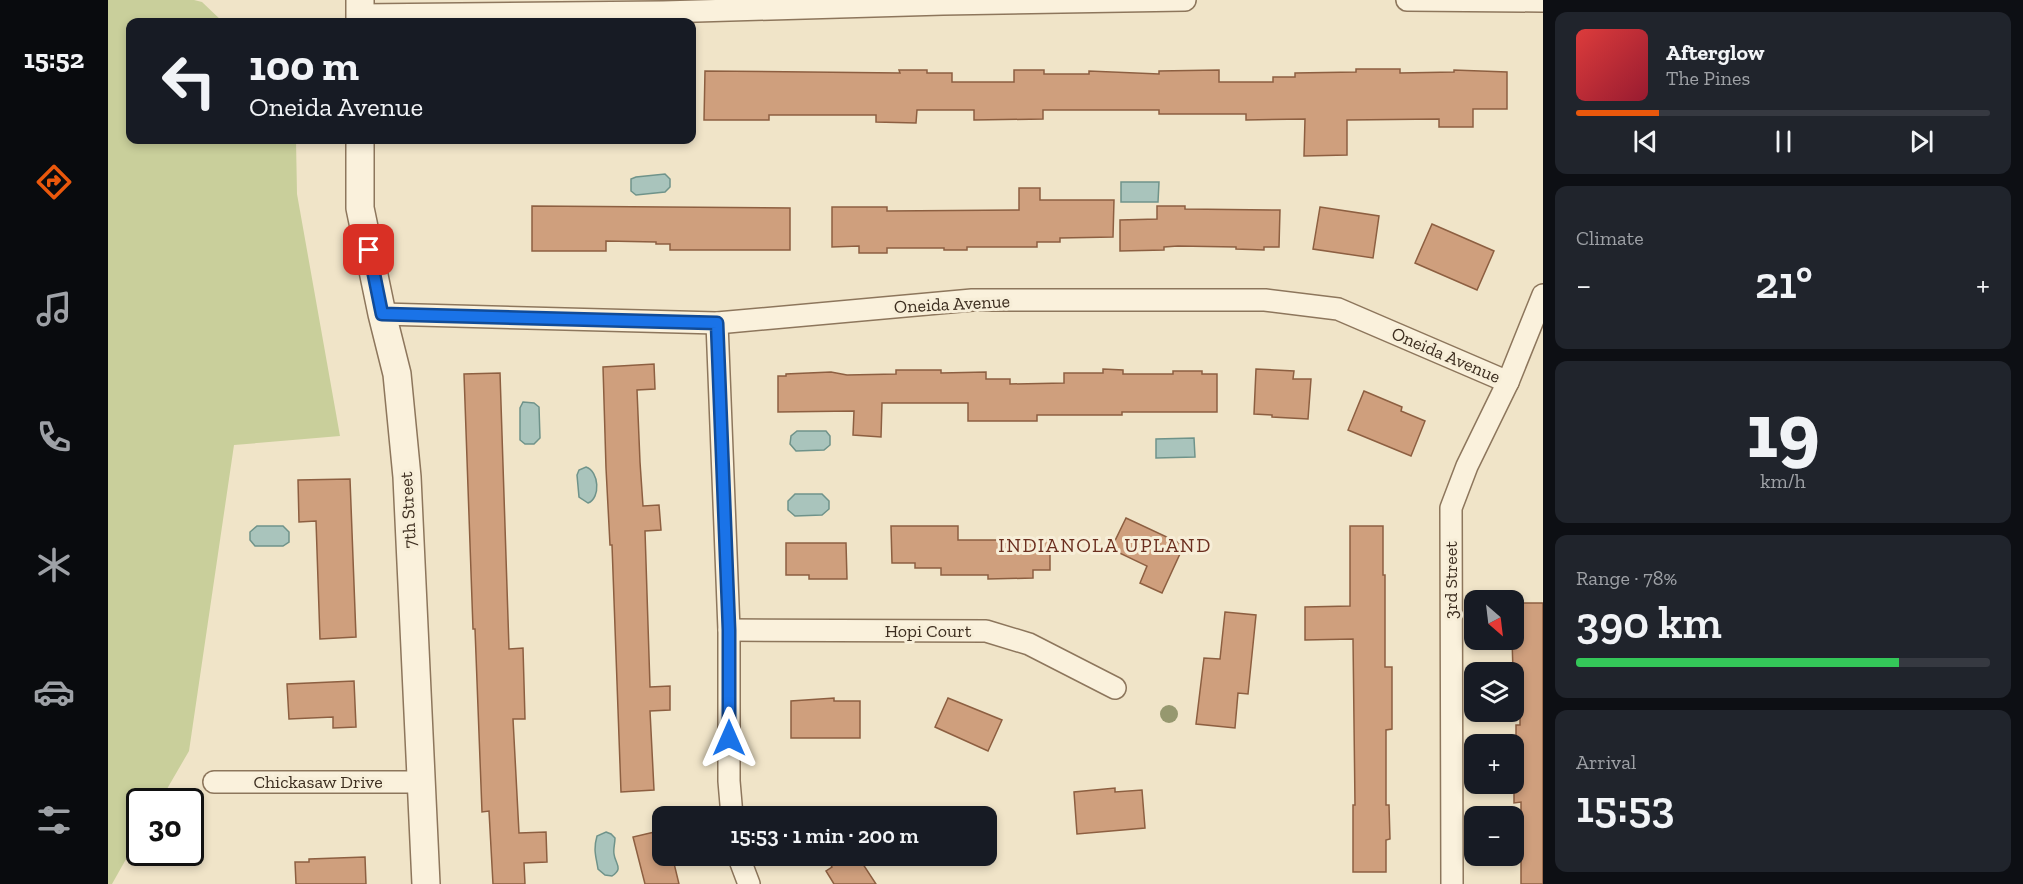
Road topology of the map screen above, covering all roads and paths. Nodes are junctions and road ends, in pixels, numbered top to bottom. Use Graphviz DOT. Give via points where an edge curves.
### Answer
graph roads {
  1 [pos="1185,0"];
  2 [pos="1407,0"];
  3 [pos="1543,1"];
  4 [pos="943,2"];
  5 [pos="663,6"];
  6 [pos="360,12"];
  7 [pos="360,144"];
  8 [pos="1543,295"];
  9 [pos="382,314"];
  10 [pos="717,323"];
  11 [pos="1508,382"];
  12 [pos="729,630"];
  13 [pos="1115,688"];
  14 [pos="214,782"];
  15 [pos="422,782"];
  16 [pos="731,806"];
  17 [pos="742,866"];
  18 [pos="426,884"];
  19 [pos="749,884"];
  20 [pos="1452,884"];
  1 -- 4 [label="street"];
  2 -- 3 [label="street"];
  4 -- 5 [label="street"];
  5 -- 6 [label="street"];
  7 -- 9 [label="street, 7th Street" via="360,208"];
  8 -- 11 [label="street, 3rd Street"];
  9 -- 10 [label="street, Oneida Avenue"];
  9 -- 15 [label="street, 7th Street" via="397,374 407,477"];
  10 -- 11 [label="street, Oneida Avenue" via="972,300 1265,300 1338,309"];
  10 -- 12 [label="street"];
  11 -- 20 [label="street, 3rd Street" via="1467,466 1452,508"];
  12 -- 13 [label="street, Hopi Court" via="986,631 1029,644"];
  12 -- 16 [label="street"];
  14 -- 15 [label="street, Chickasaw Drive"];
  15 -- 18 [label="street, 7th Street"];
  17 -- 19 [label="street"];
}
